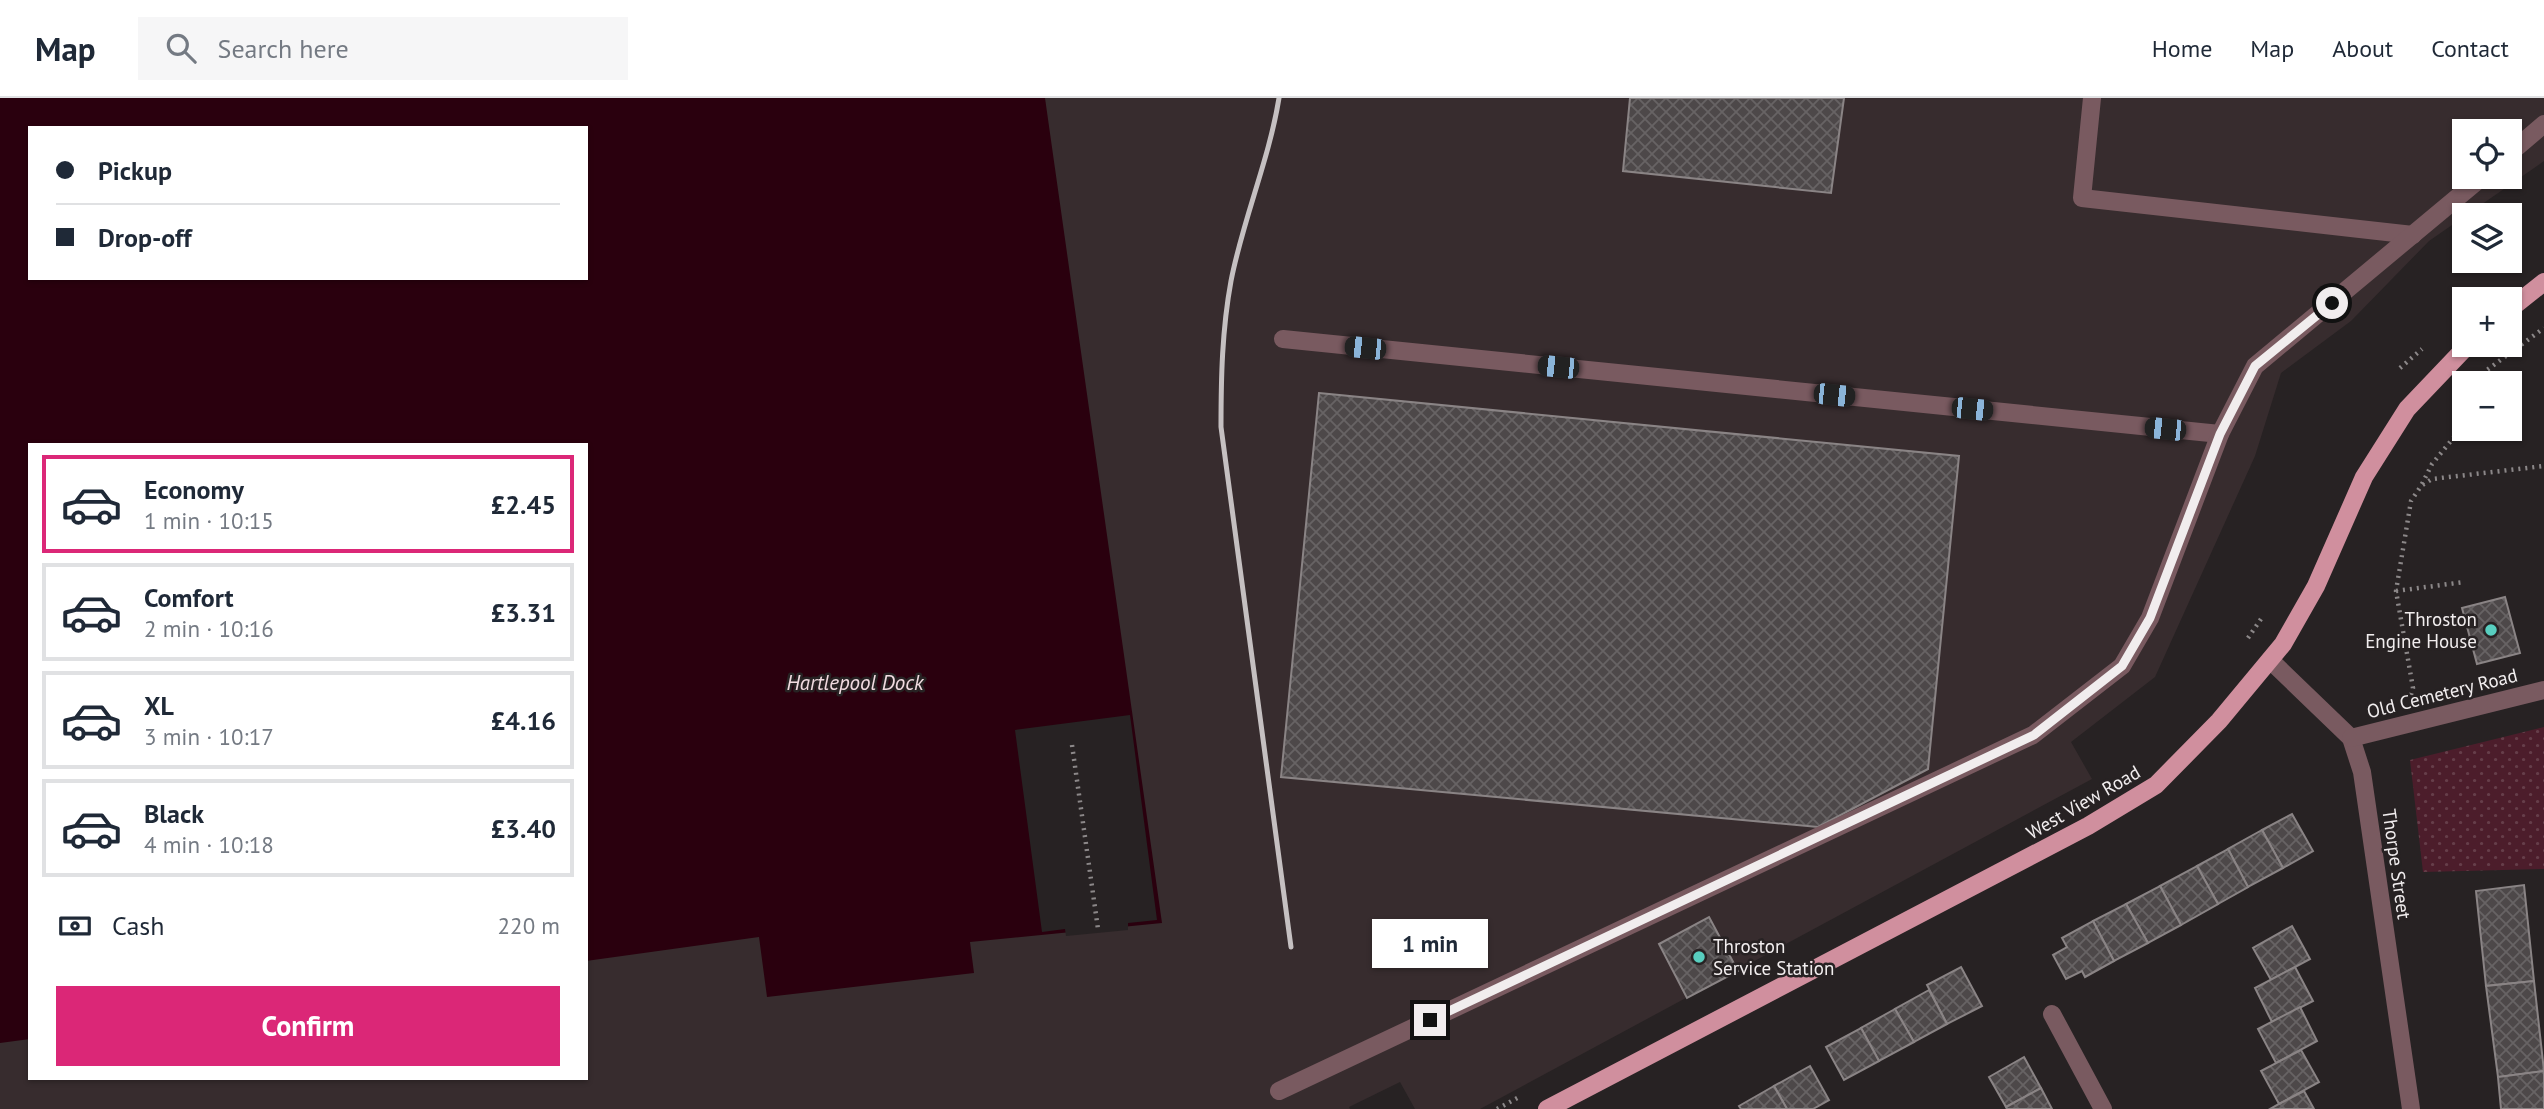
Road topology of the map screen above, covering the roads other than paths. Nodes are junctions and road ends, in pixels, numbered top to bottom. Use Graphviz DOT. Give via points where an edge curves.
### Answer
graph roads {
  1 [pos="2092,98"];
  2 [pos="2544,124"];
  3 [pos="2522,143"];
  4 [pos="2468,189"];
  5 [pos="2413,235"];
  6 [pos="2544,282"];
  7 [pos="2522,299"];
  8 [pos="1283,339"];
  9 [pos="2457,357"];
  10 [pos="2220,434"];
  11 [pos="2270,660"];
  12 [pos="2544,690"];
  13 [pos="2351,738"];
  14 [pos="2052,1014"];
  15 [pos="1279,1091"];
  16 [pos="1547,1109"];
  17 [pos="2103,1109"];
  18 [pos="2411,1109"];
  1 -- 5 [label="street" via="2082,198"];
  2 -- 3 [label="street"];
  4 -- 5 [label="street"];
  5 -- 10 [label="street" via="2255,366"];
  6 -- 7 [label="main road"];
  8 -- 10 [label="street"];
  9 -- 11 [label="main road, West View Road" via="2407,409 2364,477 2316,586"];
  10 -- 15 [label="street" via="2150,618 2122,666 2034,735"];
  11 -- 13 [label="street, Thorpe Street"];
  11 -- 16 [label="main road, West View Road" via="2156,785 2076,832"];
  12 -- 13 [label="street, Old Cemetery Road"];
  13 -- 18 [label="street, Thorpe Street" via="2362,772"];
  14 -- 17 [label="street"];
}
